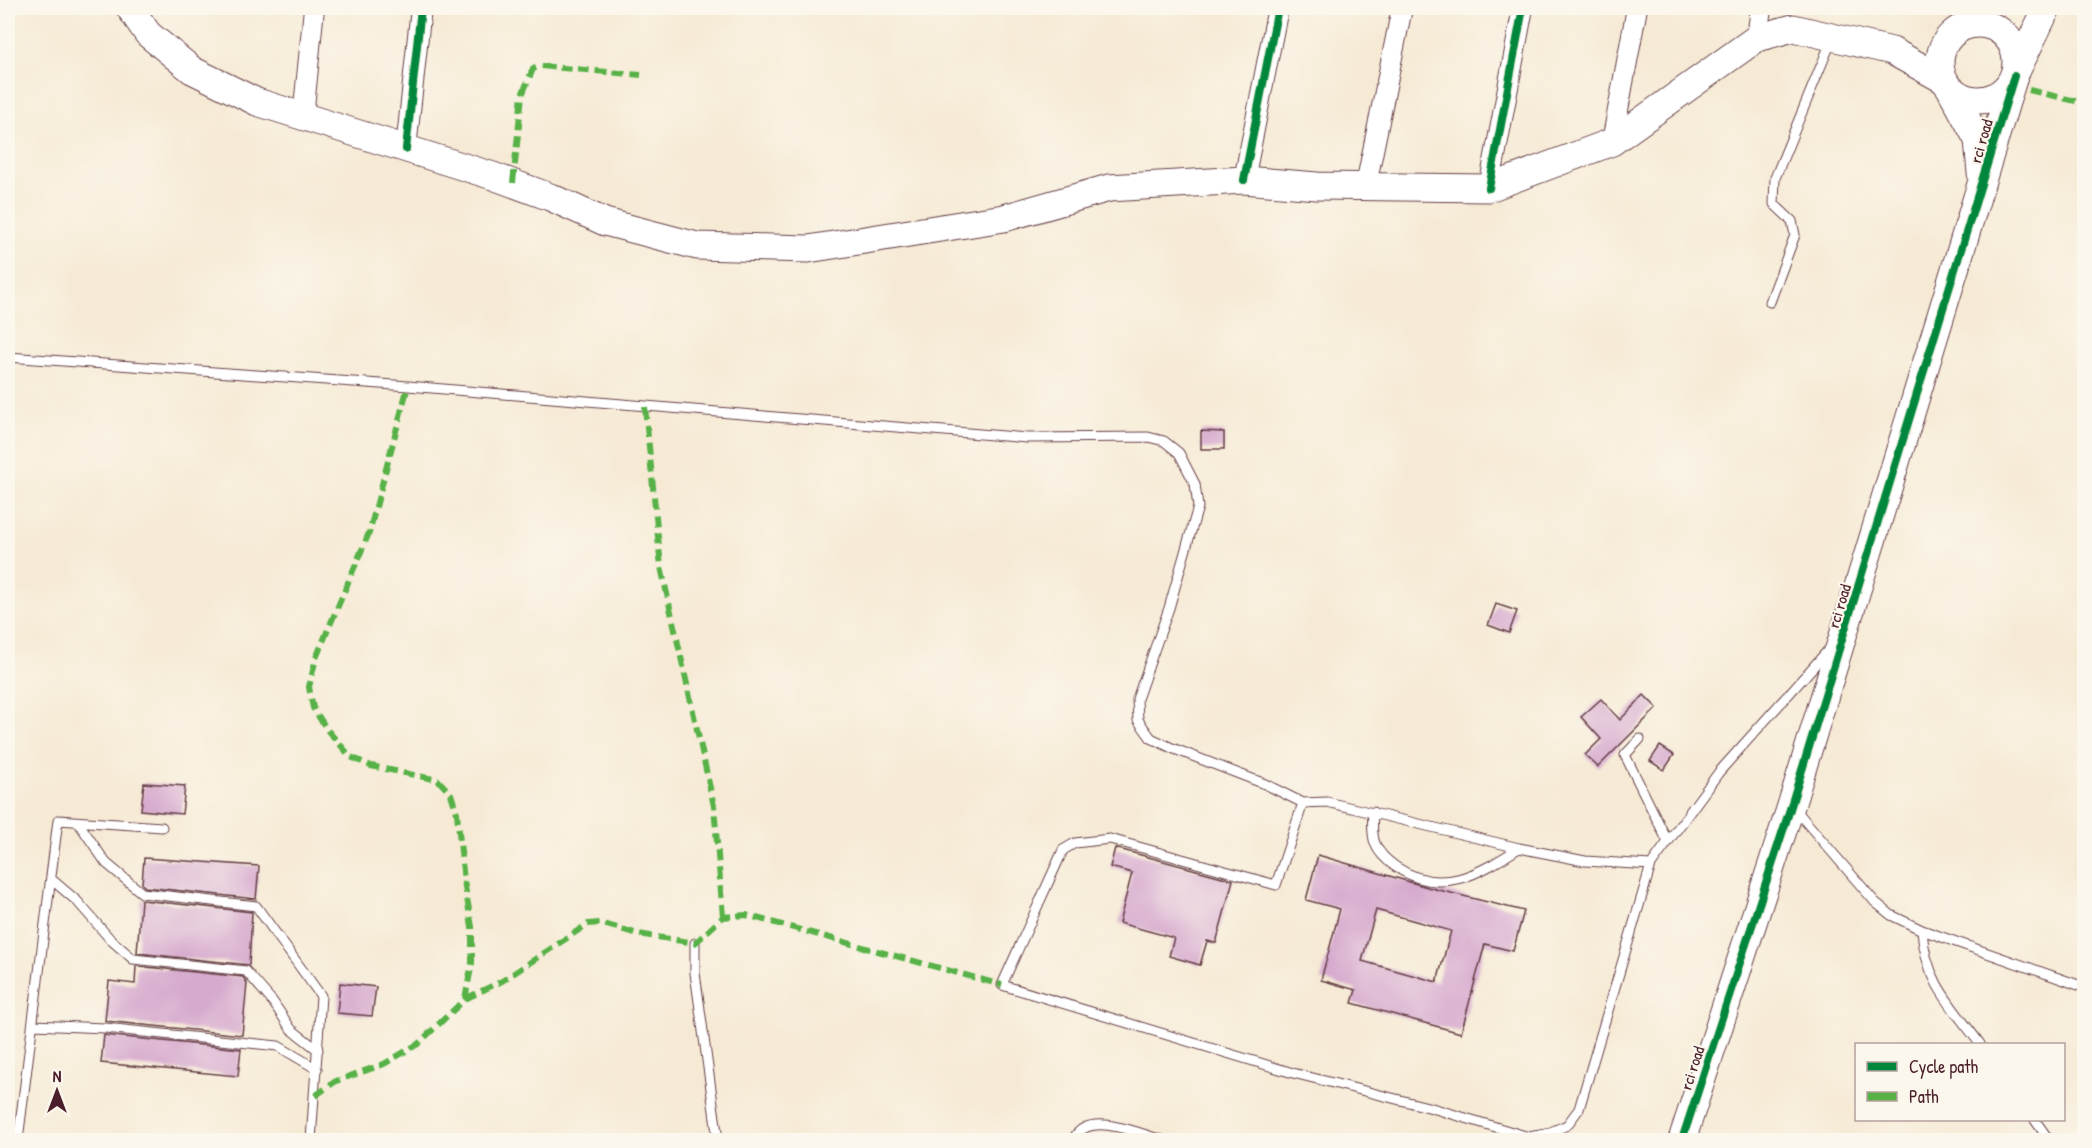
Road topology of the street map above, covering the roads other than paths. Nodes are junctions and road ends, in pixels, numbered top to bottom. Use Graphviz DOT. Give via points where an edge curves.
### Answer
graph roads {
  1 [pos="130,8"];
  2 [pos="314,8"];
  3 [pos="421,8"];
  4 [pos="1278,8"];
  5 [pos="1402,8"];
  6 [pos="1523,8"];
  7 [pos="1637,8"];
  8 [pos="1761,8"];
  9 [pos="2047,8"];
  10 [pos="1958,26"];
  11 [pos="1757,38"];
  12 [pos="1833,38"];
  13 [pos="1892,51"];
  14 [pos="2014,76"];
  15 [pos="1947,85"];
  16 [pos="303,117"];
  17 [pos="1612,142"];
  18 [pos="406,150"];
  19 [pos="1244,180"];
  20 [pos="1366,185"];
  21 [pos="1489,188"];
  22 [pos="1977,204"];
  23 [pos="1770,302"];
  24 [pos="8,357"];
  25 [pos="1846,630"];
  26 [pos="1640,739"];
  27 [pos="1303,802"];
  28 [pos="1791,806"];
  29 [pos="1373,812"];
  30 [pos="78,822"];
  31 [pos="162,827"];
  32 [pos="1668,842"];
  33 [pos="1519,848"];
  34 [pos="1651,866"];
  35 [pos="51,879"];
  36 [pos="1922,930"];
  37 [pos="695,943"];
  38 [pos="2085,987"];
  39 [pos="33,1025"];
  40 [pos="1979,1043"];
  41 [pos="318,1050"];
  42 [pos="317,1069"];
  43 [pos="2036,1121"];
  44 [pos="18,1140"];
  45 [pos="311,1140"];
  46 [pos="718,1140"];
  47 [pos="1073,1140"];
  48 [pos="1163,1140"];
  49 [pos="1682,1140"];
  50 [pos="2049,1140"];
  1 -- 16 [label="main road" via="148,34 192,70 257,102"];
  2 -- 16 [label="street"];
  3 -- 18 [label="street"];
  4 -- 19 [label="street"];
  5 -- 20 [label="street"];
  6 -- 21 [label="street"];
  7 -- 17 [label="street"];
  8 -- 11 [label="street"];
  9 -- 14 [label="main road"];
  10 -- 13 [label="main road"];
  10 -- 14 [label="main road" via="1989,25 2009,39 2015,50"];
  10 -- 15 [label="main road" via="1940,68"];
  11 -- 12 [label="main road" via="1793,28"];
  11 -- 17 [label="main road"];
  12 -- 13 [label="main road"];
  12 -- 23 [label="lane" via="1775,178 1774,204 1792,221 1795,235"];
  13 -- 15 [label="main road"];
  14 -- 15 [label="main road" via="1998,95 1986,100 1973,100"];
  14 -- 22 [label="main road, rci road"];
  15 -- 22 [label="main road" via="1978,140 1981,172"];
  16 -- 18 [label="main road"];
  17 -- 21 [label="main road"];
  18 -- 19 [label="main road" via="493,176 605,222 656,237 708,246 808,249 1004,218 1109,188"];
  19 -- 20 [label="main road" via="1317,186"];
  20 -- 21 [label="main road"];
  22 -- 25 [label="main road, rci road"];
  24 -- 27 [label="lane" via="1027,438 1148,437 1164,441 1189,468 1198,507 1137,699 1138,720 1150,738"];
  25 -- 28 [label="main road, rci road"];
  25 -- 32 [label="lane" via="1719,772"];
  26 -- 32 [label="lane" via="1625,755"];
  27 -- 29 [label="lane" via="1326,802"];
  27 -- 34 [label="lane" via="1276,885 1110,839 1076,843 1063,850 1002,984 1293,1073 1529,1137 1546,1134 1567,1125 1579,1109"];
  28 -- 36 [label="lane" via="1875,902"];
  28 -- 49 [label="main road, rci road"];
  29 -- 33 [label="lane"];
  29 -- 33 [label="lane" via="1372,834 1380,856 1409,876 1438,883 1489,867"];
  30 -- 31 [label="lane"];
  30 -- 35 [label="lane" via="58,820"];
  30 -- 41 [label="lane" via="106,863 142,893 256,906 321,996"];
  32 -- 34 [label="lane"];
  33 -- 34 [label="lane" via="1585,861"];
  35 -- 39 [label="lane"];
  35 -- 41 [label="lane" via="133,959 246,971 291,1029"];
  36 -- 38 [label="lane"];
  36 -- 40 [label="lane" via="1928,969"];
  37 -- 46 [label="lane" via="694,972"];
  39 -- 42 [label="lane" via="105,1028 278,1046"];
  39 -- 44 [label="lane"];
  41 -- 42 [label="lane"];
  42 -- 45 [label="lane"];
  43 -- 50 [label="lane"];
  47 -- 48 [label="lane" via="1086,1126 1099,1125"];
}
